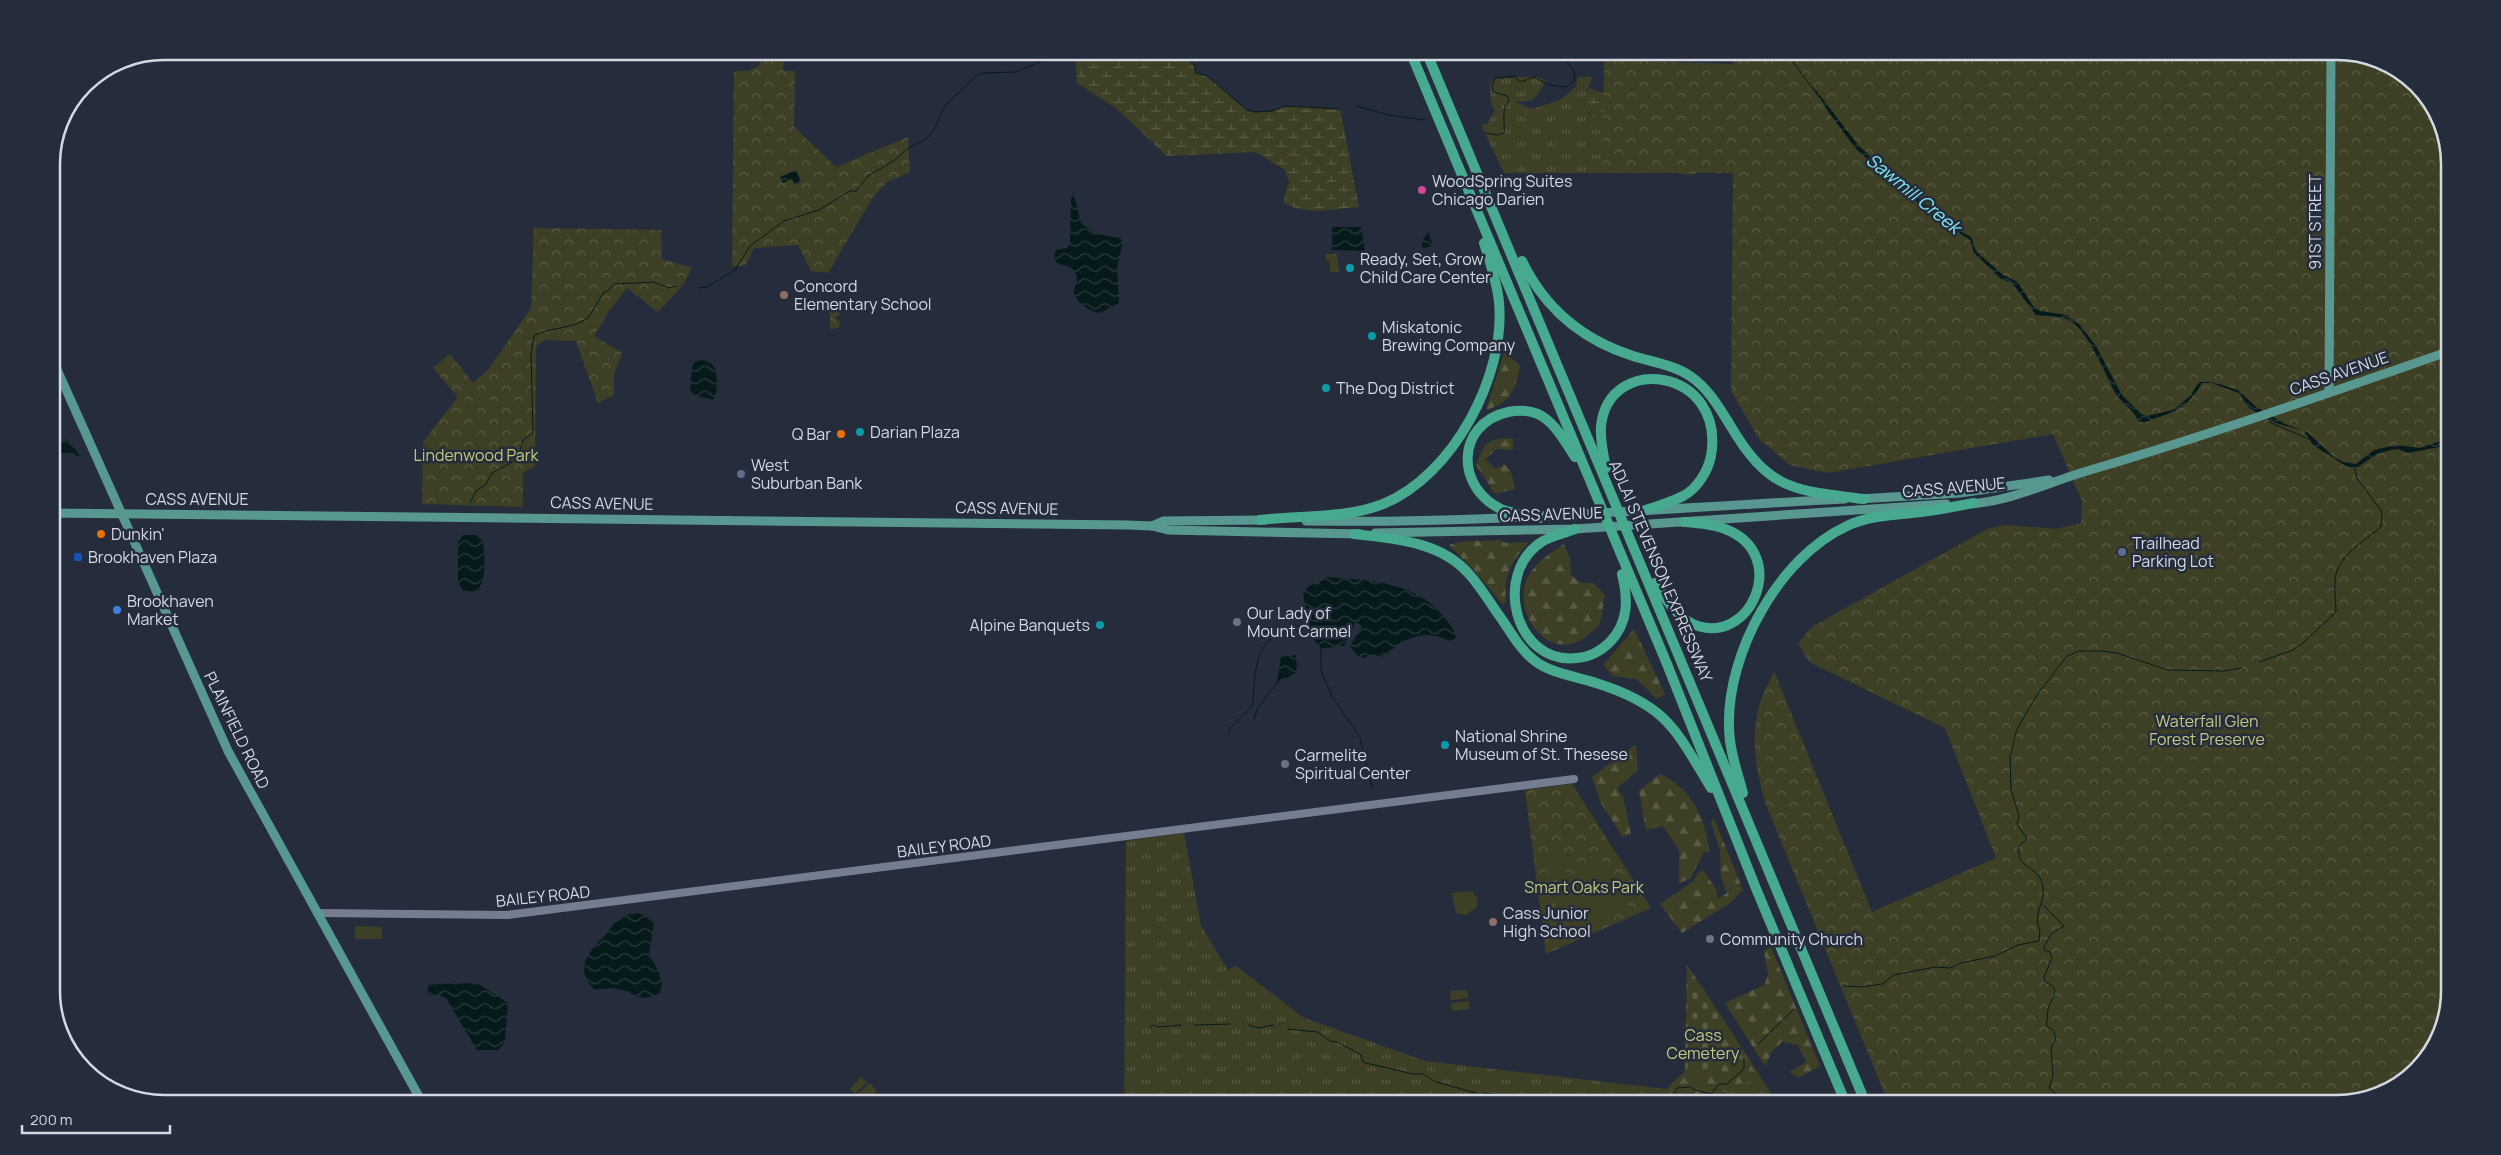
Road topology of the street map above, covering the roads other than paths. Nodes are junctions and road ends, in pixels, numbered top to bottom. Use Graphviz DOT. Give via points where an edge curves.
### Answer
graph roads {
  1 [pos="1414,60"];
  2 [pos="1430,60"];
  3 [pos="2331,60"];
  4 [pos="1459,169"];
  5 [pos="1482,182"];
  6 [pos="2441,354"];
  7 [pos="60,375"];
  8 [pos="2329,393"];
  9 [pos="1587,474"];
  10 [pos="2066,477"];
  11 [pos="1611,491"];
  12 [pos="1864,499"];
  13 [pos="1974,503"];
  14 [pos="1640,512"];
  15 [pos="60,513"];
  16 [pos="120,514"];
  17 [pos="1540,518"];
  18 [pos="1260,520"];
  19 [pos="1684,522"];
  20 [pos="1152,526"];
  21 [pos="1575,529"];
  22 [pos="1354,534"];
  23 [pos="1617,548"];
  24 [pos="1644,568"];
  25 [pos="1574,779"];
  26 [pos="1727,816"];
  27 [pos="1753,833"];
  28 [pos="317,914"];
  29 [pos="419,1095"];
  30 [pos="1842,1095"];
  31 [pos="1862,1095"];
  1 -- 4 [label="highway, ADLAI STEVENSON EXPRESSWAY"];
  2 -- 5 [label="highway, ADLAI STEVENSON EXPRESSWAY"];
  3 -- 8 [label="main road, 91ST STREET"];
  4 -- 9 [label="highway, ADLAI STEVENSON EXPRESSWAY"];
  4 -- 18 [label="highway" via="1486,248 1499,302 1494,356 1468,423 1430,473 1395,498 1343,513"];
  5 -- 11 [label="highway, ADLAI STEVENSON EXPRESSWAY"];
  5 -- 12 [label="highway" via="1535,285 1565,320 1613,350 1680,370 1696,380 1710,393 1752,459 1780,481 1799,489"];
  6 -- 8 [label="main road, CASS AVENUE"];
  7 -- 16 [label="main road, PLAINFIELD ROAD"];
  8 -- 10 [label="main road, CASS AVENUE"];
  9 -- 17 [label="highway" via="1555,428 1539,415 1513,411 1484,423 1475,434 1468,452 1467,466 1472,482 1484,498 1503,510"];
  9 -- 23 [label="highway, ADLAI STEVENSON EXPRESSWAY"];
  10 -- 12 [label="main road, CASS AVENUE" via="1960,493"];
  10 -- 13 [label="main road, CASS AVENUE" via="2026,494"];
  11 -- 14 [label="highway" via="1602,448 1601,424 1613,398 1634,383 1655,378 1686,389 1702,404 1710,420 1710,463 1705,474 1684,496"];
  11 -- 24 [label="highway, ADLAI STEVENSON EXPRESSWAY"];
  12 -- 14 [label="main road, CASS AVENUE"];
  13 -- 19 [label="main road, CASS AVENUE"];
  13 -- 27 [label="highway" via="1892,514 1848,525 1812,548 1779,583 1743,652 1731,692 1731,749"];
  14 -- 17 [label="main road, CASS AVENUE"];
  15 -- 16 [label="main road, CASS AVENUE"];
  16 -- 20 [label="main road, CASS AVENUE"];
  16 -- 28 [label="main road, PLAINFIELD ROAD" via="228,751"];
  17 -- 18 [label="main road, CASS AVENUE" via="1374,522"];
  18 -- 20 [label="main road, CASS AVENUE" via="1164,521"];
  19 -- 21 [label="main road, CASS AVENUE"];
  19 -- 24 [label="highway" via="1725,528 1750,547 1757,557 1760,576 1758,591 1750,608 1736,621 1710,627 1694,625 1675,611"];
  20 -- 22 [label="main road, CASS AVENUE" via="1168,530"];
  21 -- 22 [label="main road, CASS AVENUE"];
  21 -- 23 [label="highway" via="1543,541 1526,557 1516,580 1514,598 1520,625 1532,642 1549,655 1565,659 1588,656 1605,647 1624,623 1627,597"];
  22 -- 26 [label="highway" via="1421,544 1448,556 1474,580 1518,643 1534,660 1551,669 1626,693 1651,707 1681,738"];
  23 -- 26 [label="highway, ADLAI STEVENSON EXPRESSWAY"];
  24 -- 27 [label="highway, ADLAI STEVENSON EXPRESSWAY"];
  25 -- 28 [label="street, BAILEY ROAD" via="521,914"];
  26 -- 30 [label="highway, ADLAI STEVENSON EXPRESSWAY"];
  27 -- 31 [label="highway, ADLAI STEVENSON EXPRESSWAY"];
  28 -- 29 [label="main road, PLAINFIELD ROAD"];
}
